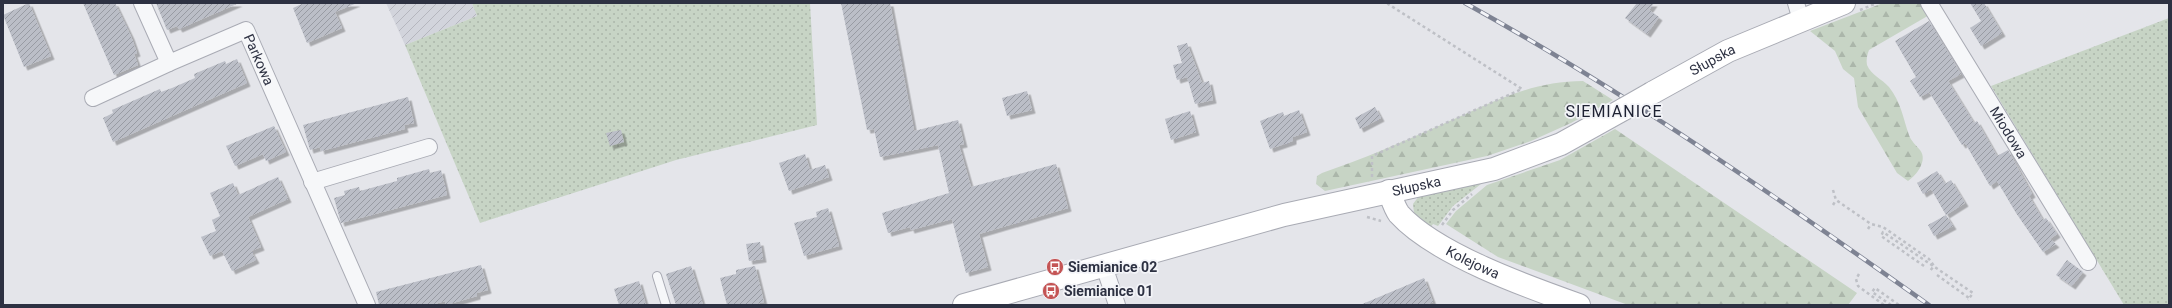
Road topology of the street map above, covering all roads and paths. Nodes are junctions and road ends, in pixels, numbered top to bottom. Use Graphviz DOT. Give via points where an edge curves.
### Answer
graph roads {
  1 [pos="142,3"];
  2 [pos="1389,3"];
  3 [pos="1844,3"];
  4 [pos="1929,3"];
  5 [pos="1798,12"];
  6 [pos="169,63"];
  7 [pos="93,98"];
  8 [pos="429,147"];
  9 [pos="312,182"];
  10 [pos="1380,187"];
  11 [pos="1833,190"];
  12 [pos="1836,200"];
  13 [pos="1833,205"];
  14 [pos="1363,216"];
  15 [pos="1385,223"];
  16 [pos="1871,224"];
  17 [pos="1868,229"];
  18 [pos="2088,262"];
  19 [pos="1104,266"];
  20 [pos="1924,266"];
  21 [pos="1934,266"];
  22 [pos="1929,272"];
  23 [pos="1859,274"];
  24 [pos="1937,275"];
  25 [pos="657,276"];
  26 [pos="367,305"];
  27 [pos="666,305"];
  28 [pos="964,305"];
  29 [pos="1117,305"];
  30 [pos="1579,305"];
  31 [pos="1884,305"];
  32 [pos="1891,305"];
  33 [pos="1899,305"];
  1 -- 6 [label="street"];
  2 -- 10 [label="path" via="1522,89 1372,156"];
  3 -- 5 [label="main road, Słupska"];
  4 -- 18 [label="street, Miodowa"];
  5 -- 10 [label="main road, Słupska, bridge" via="1561,144 1513,163 1478,173"];
  6 -- 7 [label="street"];
  6 -- 9 [label="street, Parkowa" via="246,30"];
  8 -- 9 [label="street"];
  9 -- 26 [label="street, Parkowa"];
  10 -- 19 [label="main road, Słupska"];
  10 -- 30 [label="main road, Kolejowa" via="1398,213 1443,246 1487,269"];
  11 -- 12 [label="path"];
  12 -- 13 [label="path"];
  12 -- 16 [label="path"];
  14 -- 15 [label="path"];
  16 -- 17 [label="path"];
  16 -- 21 [label="path" via="1883,227 1929,259"];
  19 -- 28 [label="main road, Słupska"];
  19 -- 29 [label="street"];
  20 -- 21 [label="path" via="1881,236 1883,232"];
  21 -- 22 [label="path"];
  21 -- 24 [label="path" via="1973,293 1969,299"];
  23 -- 31 [label="path" via="1856,279 1858,286"];
  25 -- 27 [label="lane"];
  32 -- 33 [label="path" via="1872,292 1875,288"];
}
